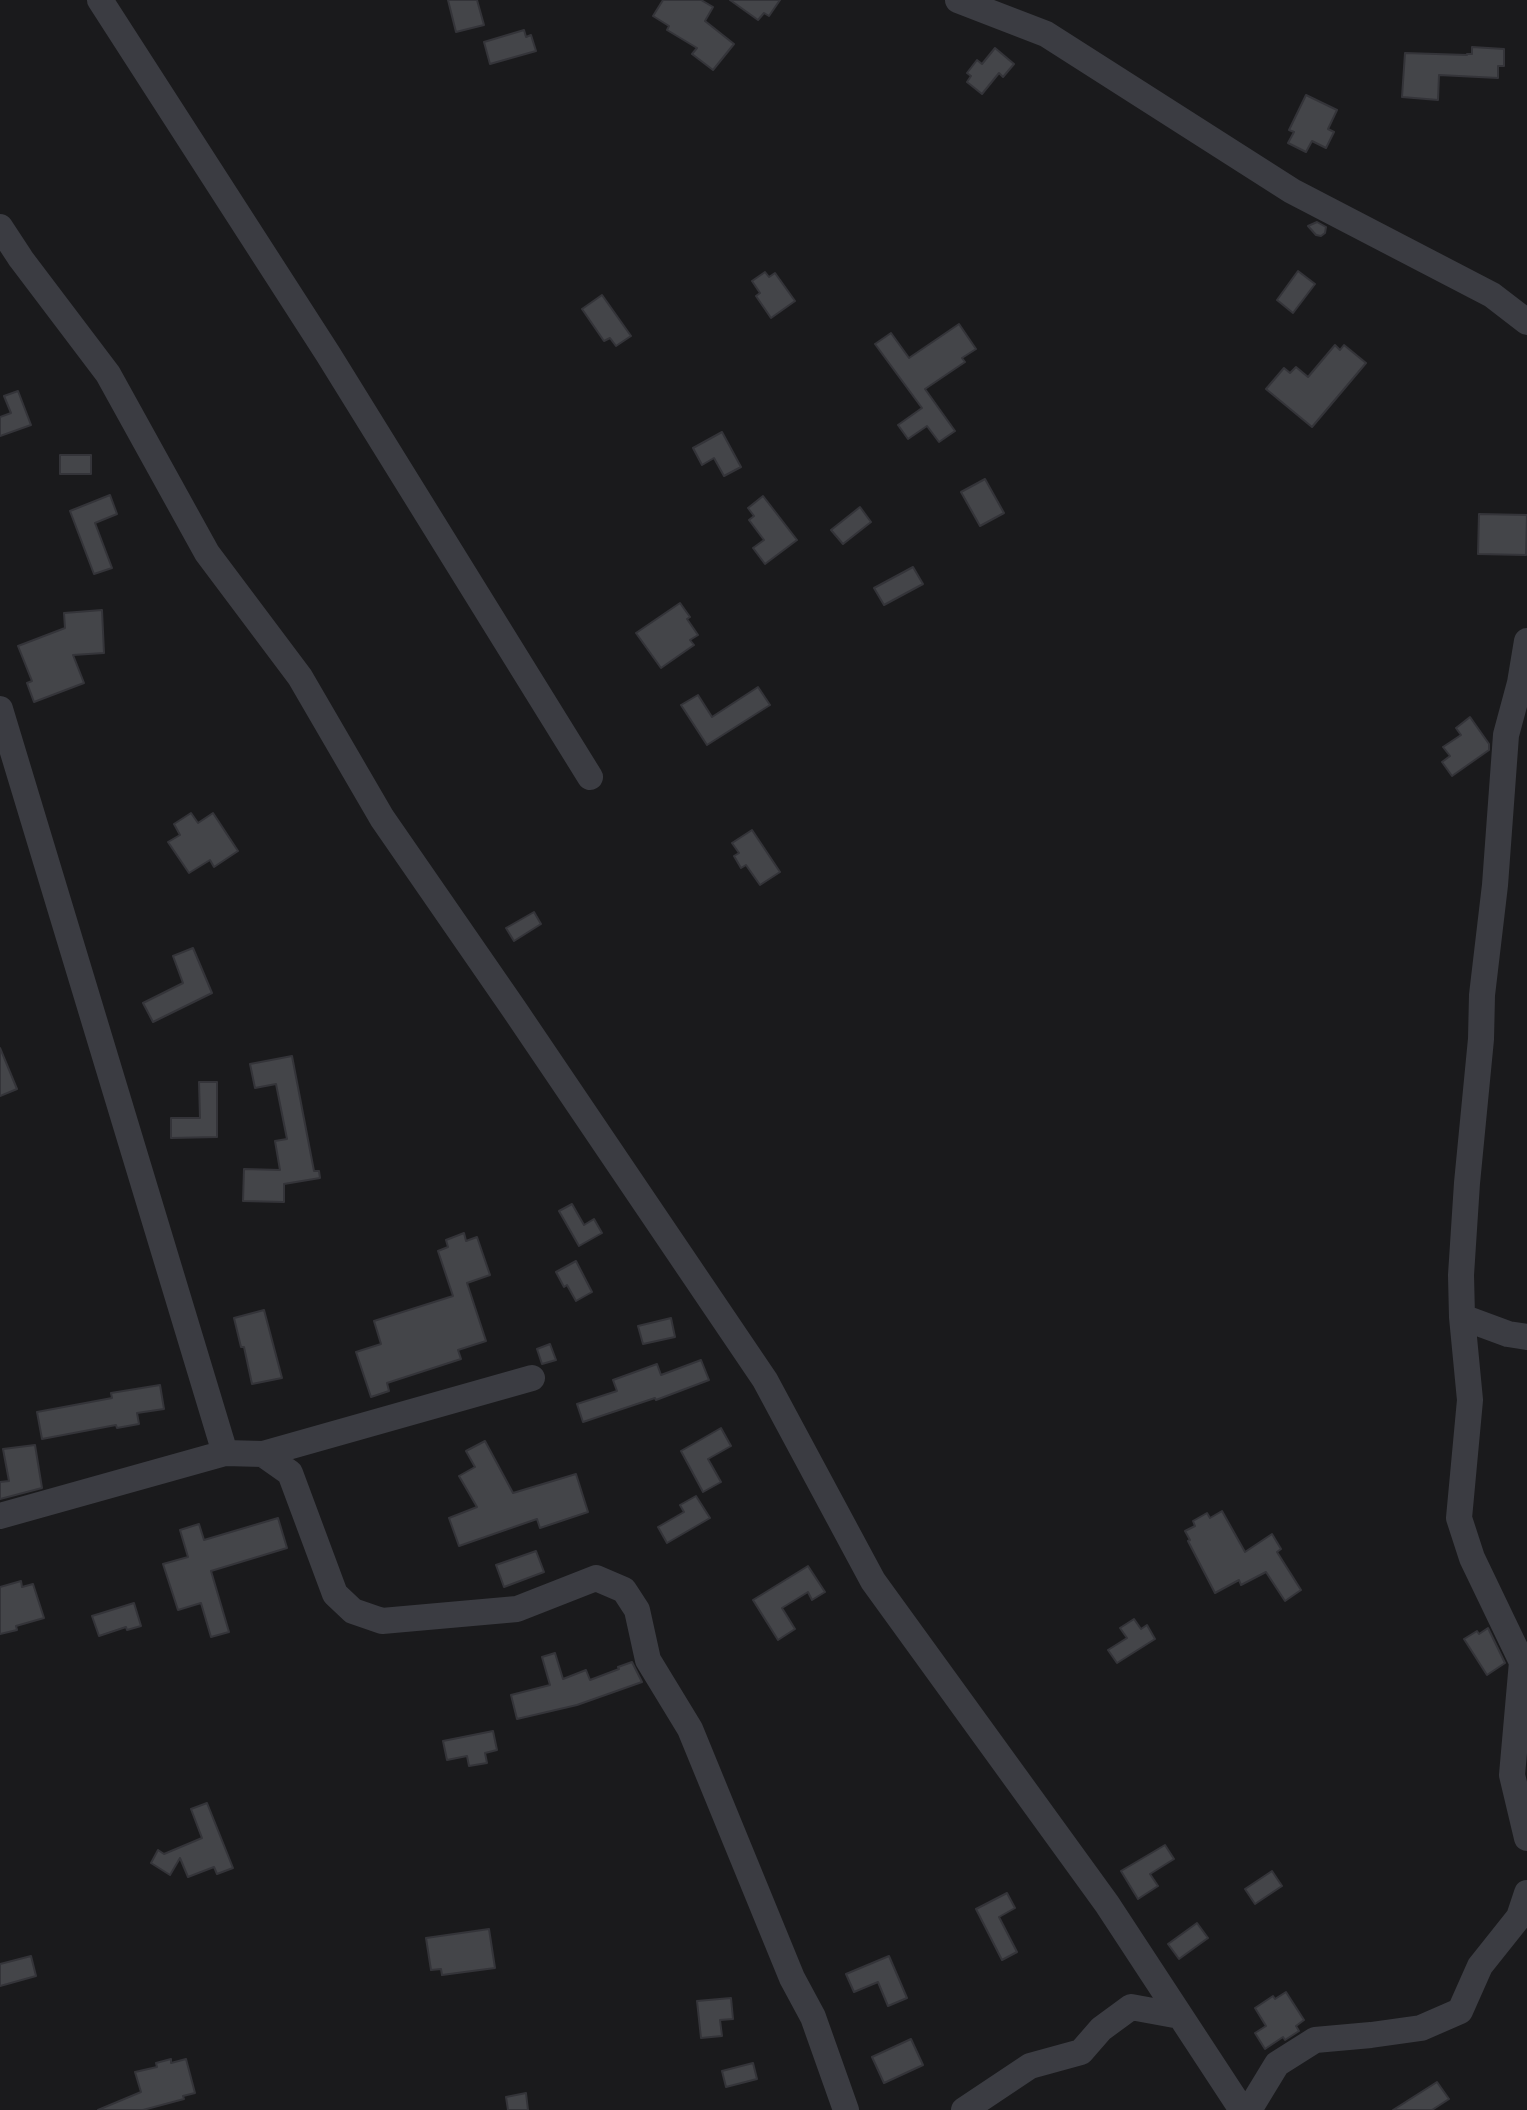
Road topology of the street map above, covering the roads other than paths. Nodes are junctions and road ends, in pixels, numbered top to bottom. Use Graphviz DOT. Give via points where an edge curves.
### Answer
graph roads {
  1 [pos="100,0"];
  2 [pos="958,0"];
  3 [pos="0,227"];
  4 [pos="1527,322"];
  5 [pos="1527,641"];
  6 [pos="0,709"];
  7 [pos="590,777"];
  8 [pos="1462,1317"];
  9 [pos="1527,1337"];
  10 [pos="532,1378"];
  11 [pos="225,1453"];
  12 [pos="263,1454"];
  13 [pos="0,1516"];
  14 [pos="1527,1838"];
  15 [pos="1527,1893"];
  16 [pos="1180,2016"];
  17 [pos="846,2110"];
  18 [pos="964,2110"];
  19 [pos="1242,2110"];
  20 [pos="1249,2110"];
  1 -- 7 [label="street" via="328,354"];
  2 -- 4 [label="street" via="1046,34 1292,191 1492,295"];
  3 -- 16 [label="street" via="108,374 207,553 300,677 382,818 765,1380 873,1581 1107,1904"];
  5 -- 8 [label="street" via="1506,735 1467,1183"];
  6 -- 11 [label="street"];
  8 -- 9 [label="street"];
  8 -- 14 [label="street" via="1470,1400 1459,1518 1472,1558 1522,1662 1512,1775"];
  10 -- 12 [label="street"];
  11 -- 12 [label="street"];
  11 -- 13 [label="street"];
  12 -- 17 [label="street" via="290,1473 335,1594 353,1611 382,1621 517,1609 596,1578 624,1590 637,1610 648,1660 690,1729 813,2017"];
  15 -- 20 [label="street" via="1519,1917 1480,1966 1460,2011 1421,2028 1315,2040 1277,2064"];
  16 -- 18 [label="street" via="1131,2007 1081,2052 1030,2066"];
  16 -- 19 [label="street"];
}
